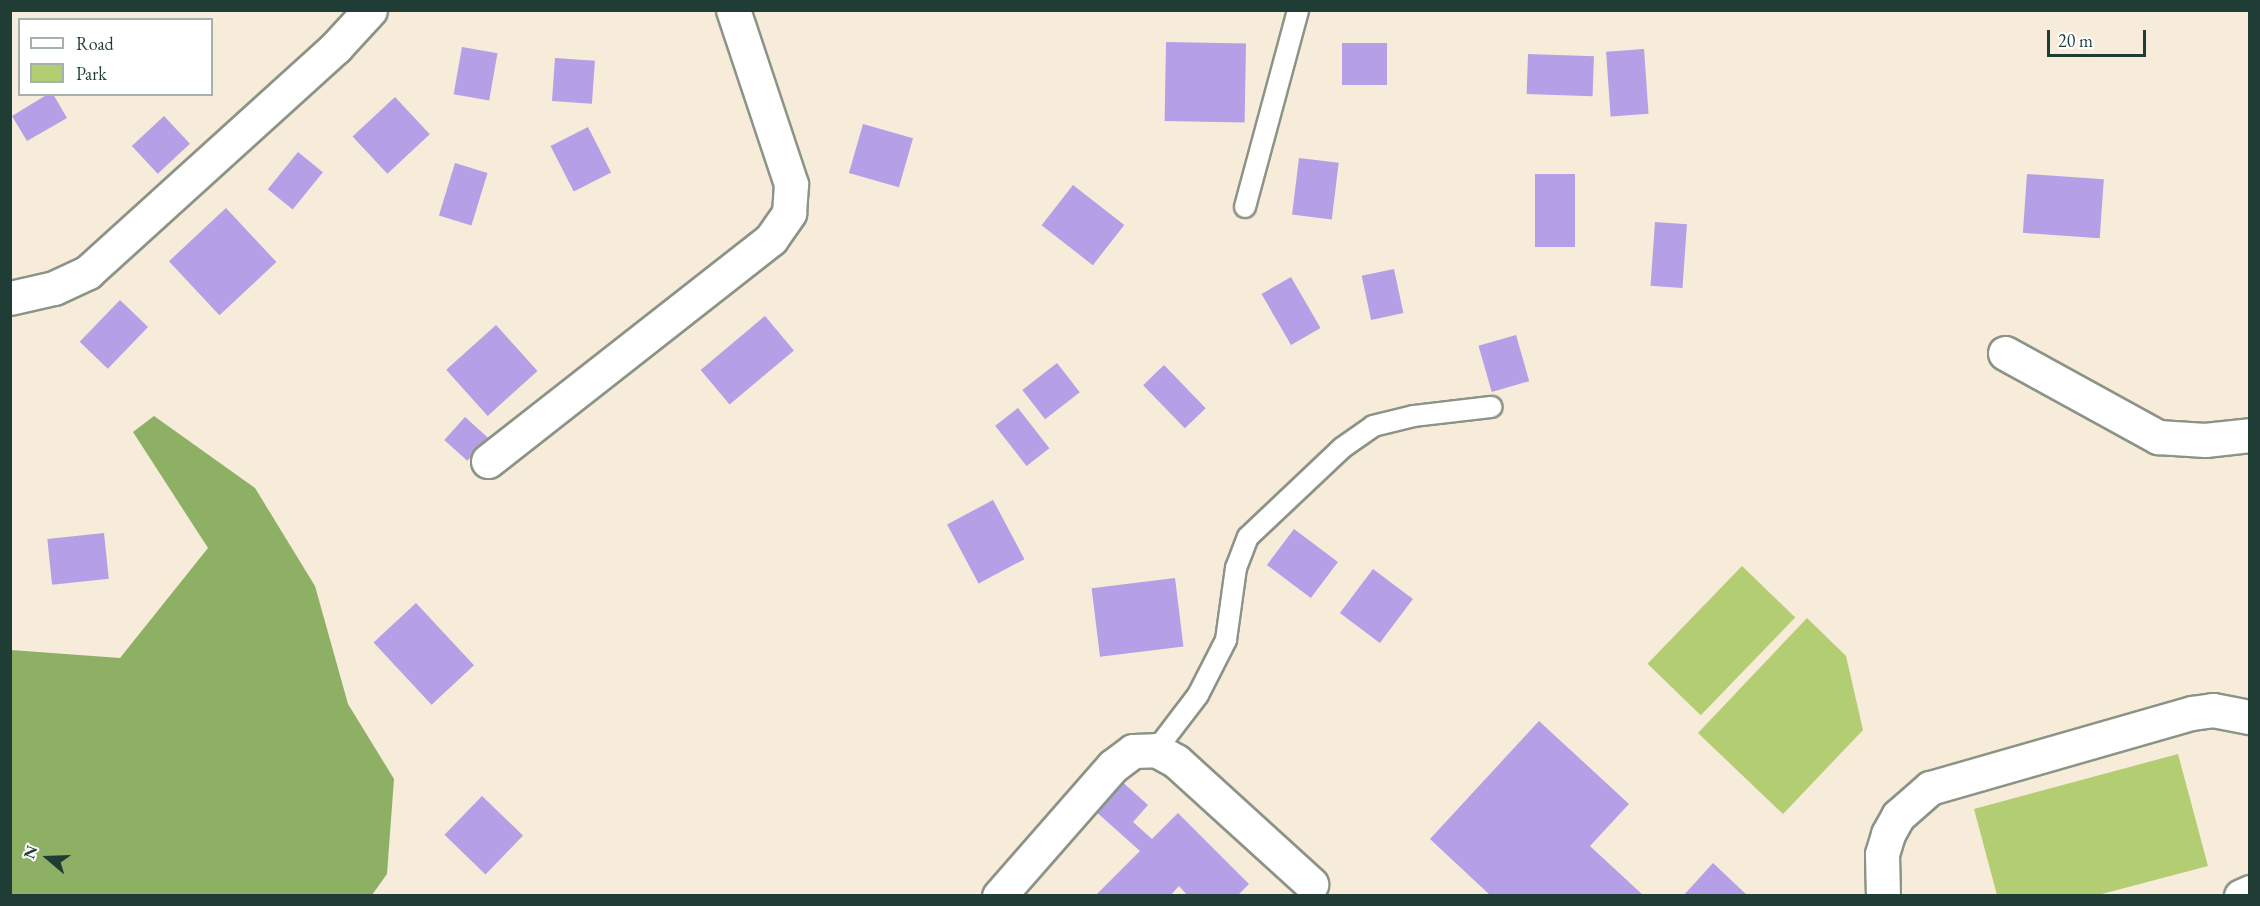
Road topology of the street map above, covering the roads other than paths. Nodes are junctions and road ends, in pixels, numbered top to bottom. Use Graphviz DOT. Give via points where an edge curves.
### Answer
graph roads {
  1 [pos="370,10"];
  2 [pos="733,10"];
  3 [pos="1298,10"];
  4 [pos="1245,207"];
  5 [pos="10,298"];
  6 [pos="2005,353"];
  7 [pos="1491,407"];
  8 [pos="2250,435"];
  9 [pos="488,461"];
  10 [pos="2250,717"];
  11 [pos="1156,750"];
  12 [pos="1311,884"];
  13 [pos="2250,893"];
  14 [pos="999,896"];
  15 [pos="1883,896"];
  16 [pos="2242,896"];
  1 -- 5 [label="street" via="336,47 88,272 54,288"];
  2 -- 9 [label="street" via="792,184 789,213 771,239"];
  3 -- 4 [label="lane"];
  6 -- 8 [label="street" via="2158,437 2205,440"];
  7 -- 11 [label="lane" via="1414,416 1373,426 1342,448 1248,537 1236,568 1226,640 1198,695"];
  10 -- 15 [label="street" via="2213,710 2192,713 1930,788 1898,816 1888,834 1882,854"];
  11 -- 12 [label="street" via="1176,760"];
  11 -- 14 [label="street" via="1133,750 1113,766"];
  13 -- 16 [label="street"];
}
